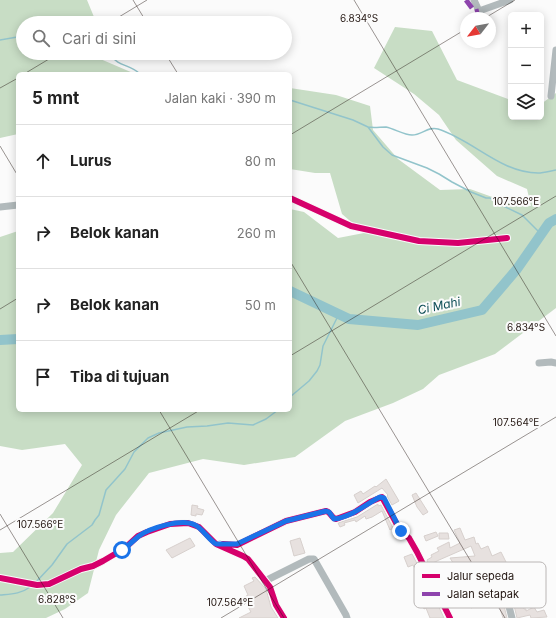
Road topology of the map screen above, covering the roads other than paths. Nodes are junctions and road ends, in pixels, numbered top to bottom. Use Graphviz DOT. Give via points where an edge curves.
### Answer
graph roads {
  1 [pos="474,0"];
  2 [pos="510,0"];
  3 [pos="556,50"];
  4 [pos="551,96"];
  5 [pos="292,199"];
  6 [pos="16,205"];
  7 [pos="0,207"];
  8 [pos="506,238"];
  9 [pos="539,363"];
  10 [pos="556,363"];
  11 [pos="216,544"];
  12 [pos="422,562"];
  13 [pos="0,578"];
  14 [pos="265,581"];
  15 [pos="445,608"];
  16 [pos="509,608"];
  17 [pos="284,618"];
  18 [pos="347,618"];
  19 [pos="450,618"];
  20 [pos="512,618"];
  1 -- 2 [label="street" via="479,11"];
  3 -- 4 [label="street"];
  5 -- 8 [label="street" via="350,226 419,241 458,243"];
  6 -- 7 [label="street"];
  9 -- 10 [label="street"];
  11 -- 12 [label="street" via="237,544 286,521 326,511 336,519 382,497"];
  11 -- 13 [label="street" via="192,523 170,524 142,535 127,547 93,566 49,584 37,585"];
  11 -- 14 [label="street" via="246,558"];
  14 -- 17 [label="street"];
  14 -- 18 [label="street" via="309,559 314,559"];
  15 -- 19 [label="street"];
  16 -- 20 [label="street"];
}
